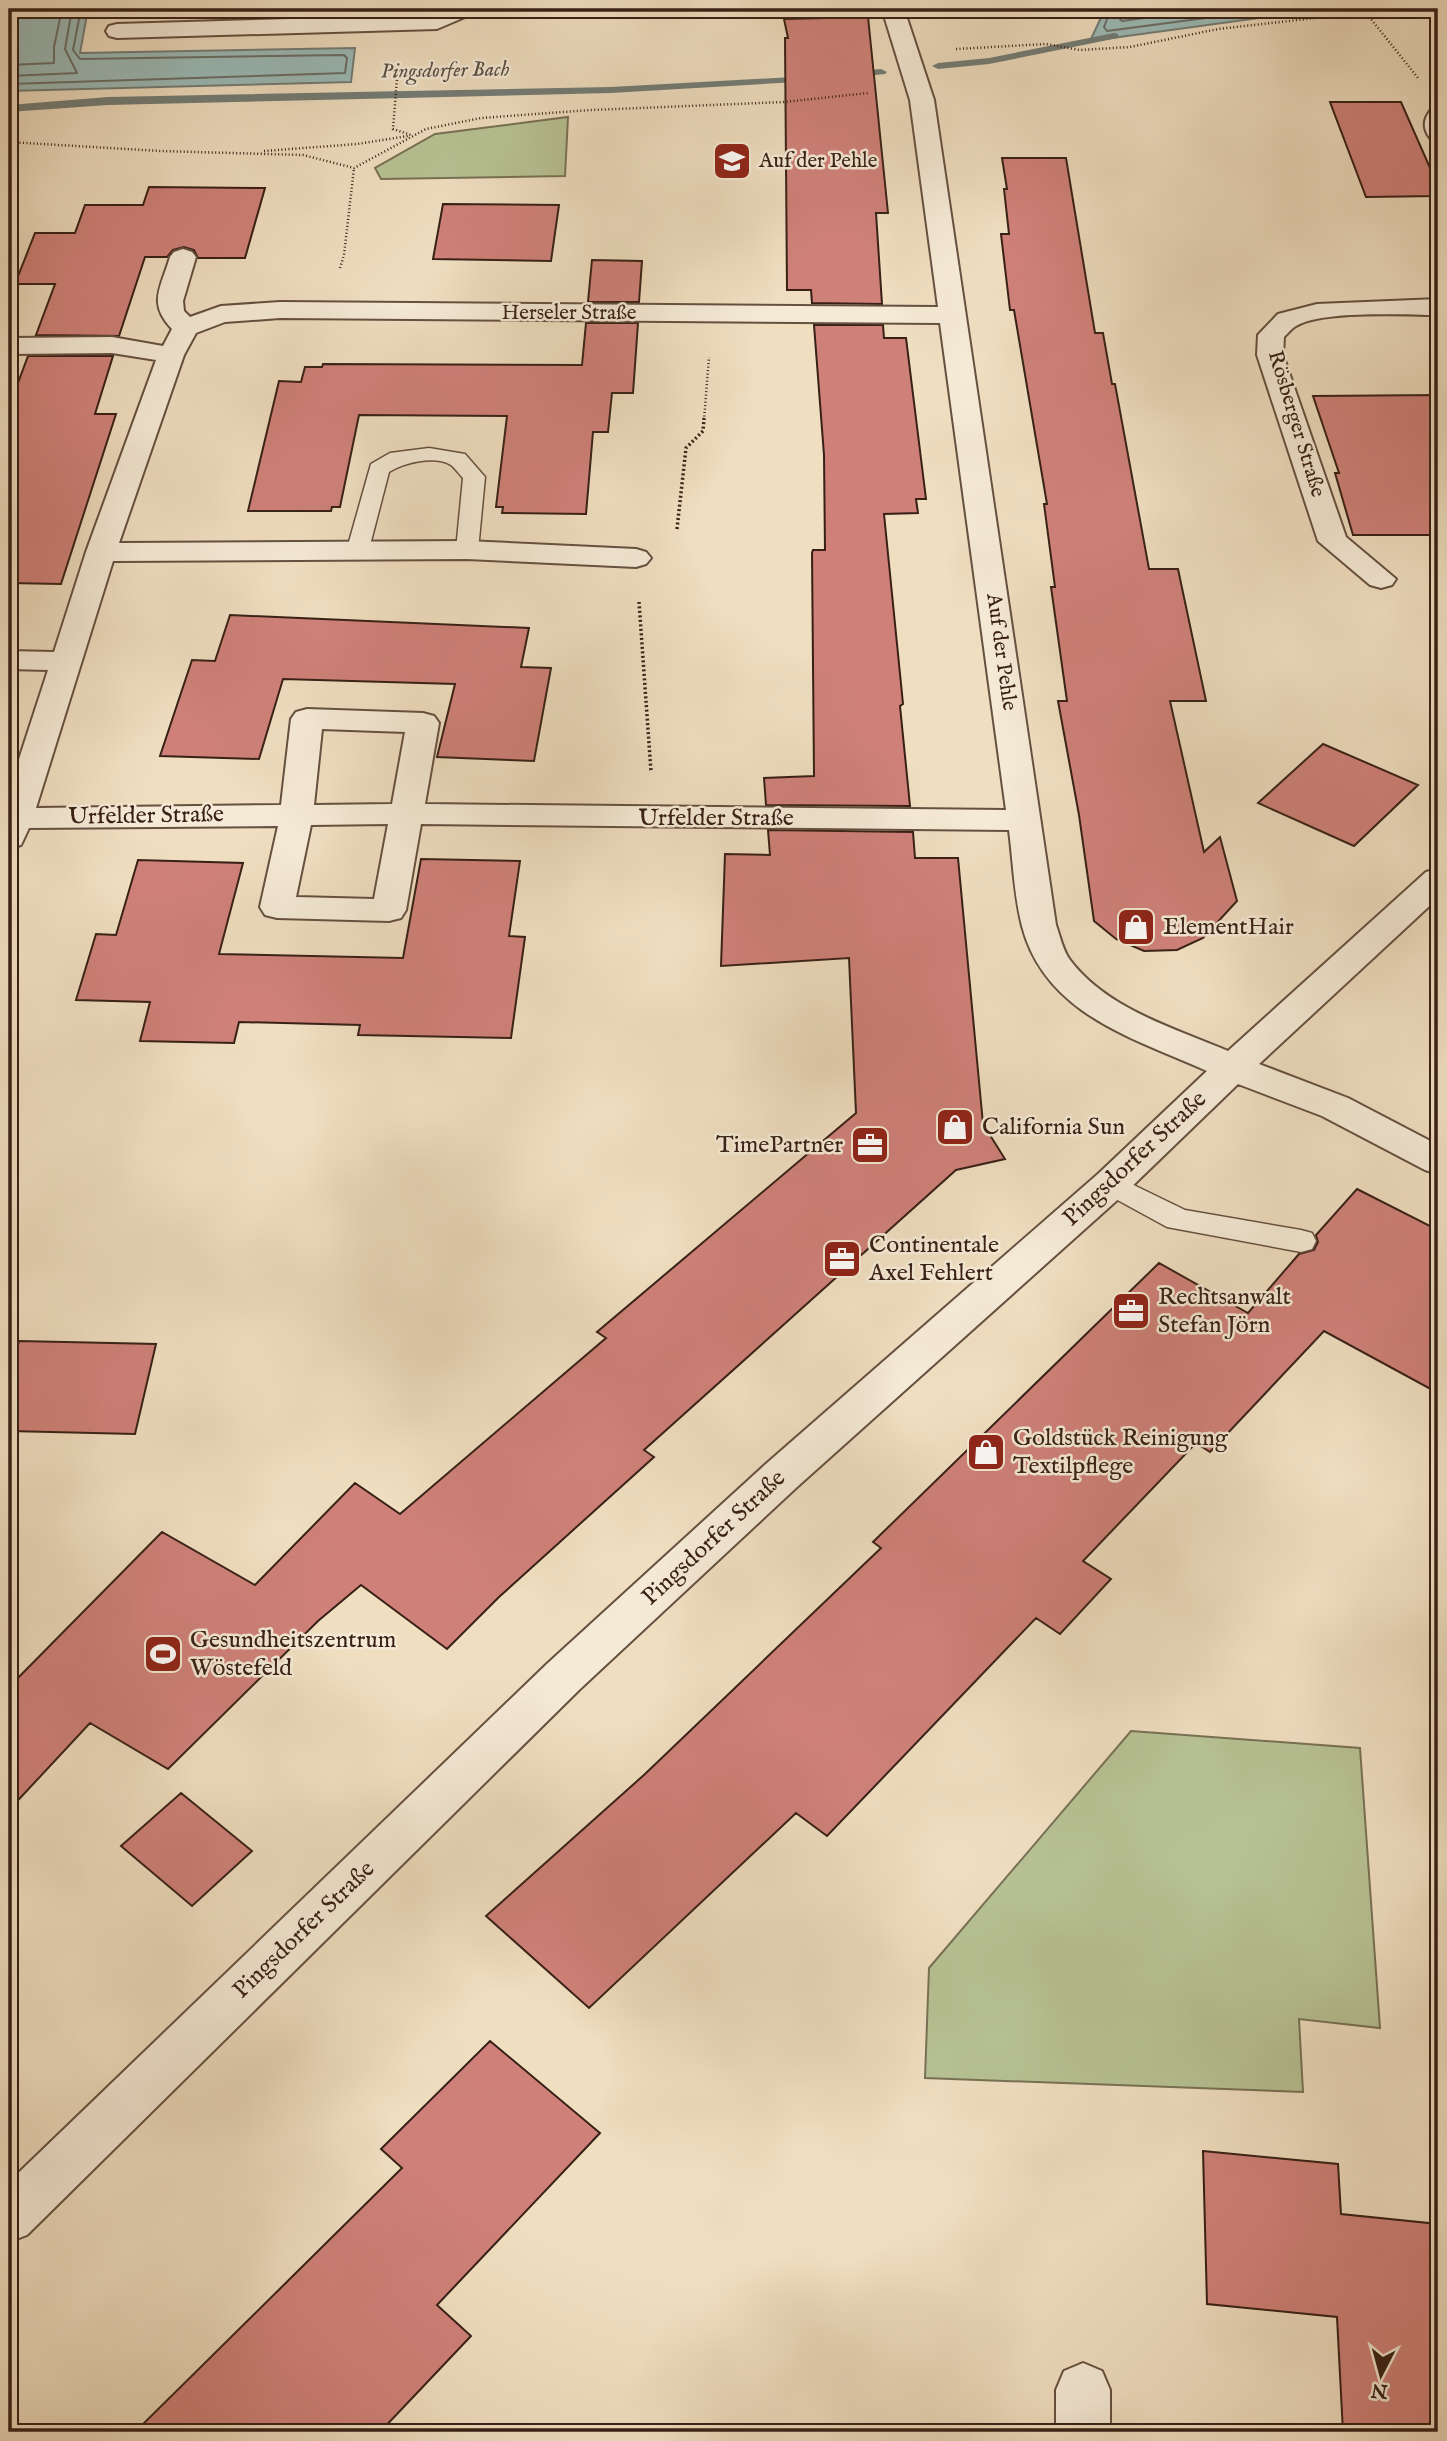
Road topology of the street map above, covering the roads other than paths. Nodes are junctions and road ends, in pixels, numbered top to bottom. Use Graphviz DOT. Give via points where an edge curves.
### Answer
graph roads {
  1 [pos="464,9"];
  2 [pos="893,9"];
  3 [pos="117,31"];
  4 [pos="1438,116"];
  5 [pos="1438,133"];
  6 [pos="183,257"];
  7 [pos="1438,307"];
  8 [pos="954,315"];
  9 [pos="186,328"];
  10 [pos="9,346"];
  11 [pos="171,355"];
  12 [pos="358,549"];
  13 [pos="467,550"];
  14 [pos="101,552"];
  15 [pos="636,558"];
  16 [pos="1381,579"];
  17 [pos="9,660"];
  18 [pos="65,661"];
  19 [pos="297,814"];
  20 [pos="408,814"];
  21 [pos="1024,820"];
  22 [pos="11,825"];
  23 [pos="1438,880"];
  24 [pos="1233,1069"];
  25 [pos="1438,1161"];
  26 [pos="1111,1184"];
  27 [pos="1301,1241"];
  28 [pos="9,2217"];
  1 -- 3 [label="street" via="437,22"];
  2 -- 8 [label="street, Auf der Pehle" via="918,85"];
  4 -- 5 [label="street"];
  6 -- 9 [label="street" via="170,301 171,313"];
  7 -- 16 [label="street, Rösberger Straße" via="1321,312 1288,319 1271,335 1270,355 1333,541"];
  8 -- 9 [label="street, Herseler Straße" via="325,311 221,314"];
  8 -- 21 [label="street, Auf der Pehle"];
  9 -- 11 [label="street"];
  10 -- 11 [label="street" via="112,345"];
  11 -- 14 [label="street"];
  12 -- 13 [label="street"];
  12 -- 13 [label="lane" via="379,469 398,458 429,455 457,458 474,477"];
  12 -- 14 [label="street"];
  13 -- 15 [label="street"];
  14 -- 18 [label="street"];
  17 -- 18 [label="street"];
  18 -- 22 [label="street"];
  19 -- 20 [label="street, Urfelder Straße"];
  19 -- 20 [label="street" via="307,719 423,723"];
  19 -- 20 [label="street" via="278,907 389,910"];
  19 -- 22 [label="street, Urfelder Straße"];
  20 -- 21 [label="street, Urfelder Straße"];
  21 -- 24 [label="street, Auf der Pehle" via="1039,925 1052,961 1076,990 1120,1018"];
  23 -- 24 [label="street, Pingsdorfer Straße"];
  24 -- 25 [label="street, Auf der Pehle" via="1335,1107"];
  24 -- 26 [label="street, Pingsdorfer Straße"];
  26 -- 27 [label="lane" via="1178,1219"];
  26 -- 28 [label="street, Pingsdorfer Straße" via="782,1475 564,1676"];
}
